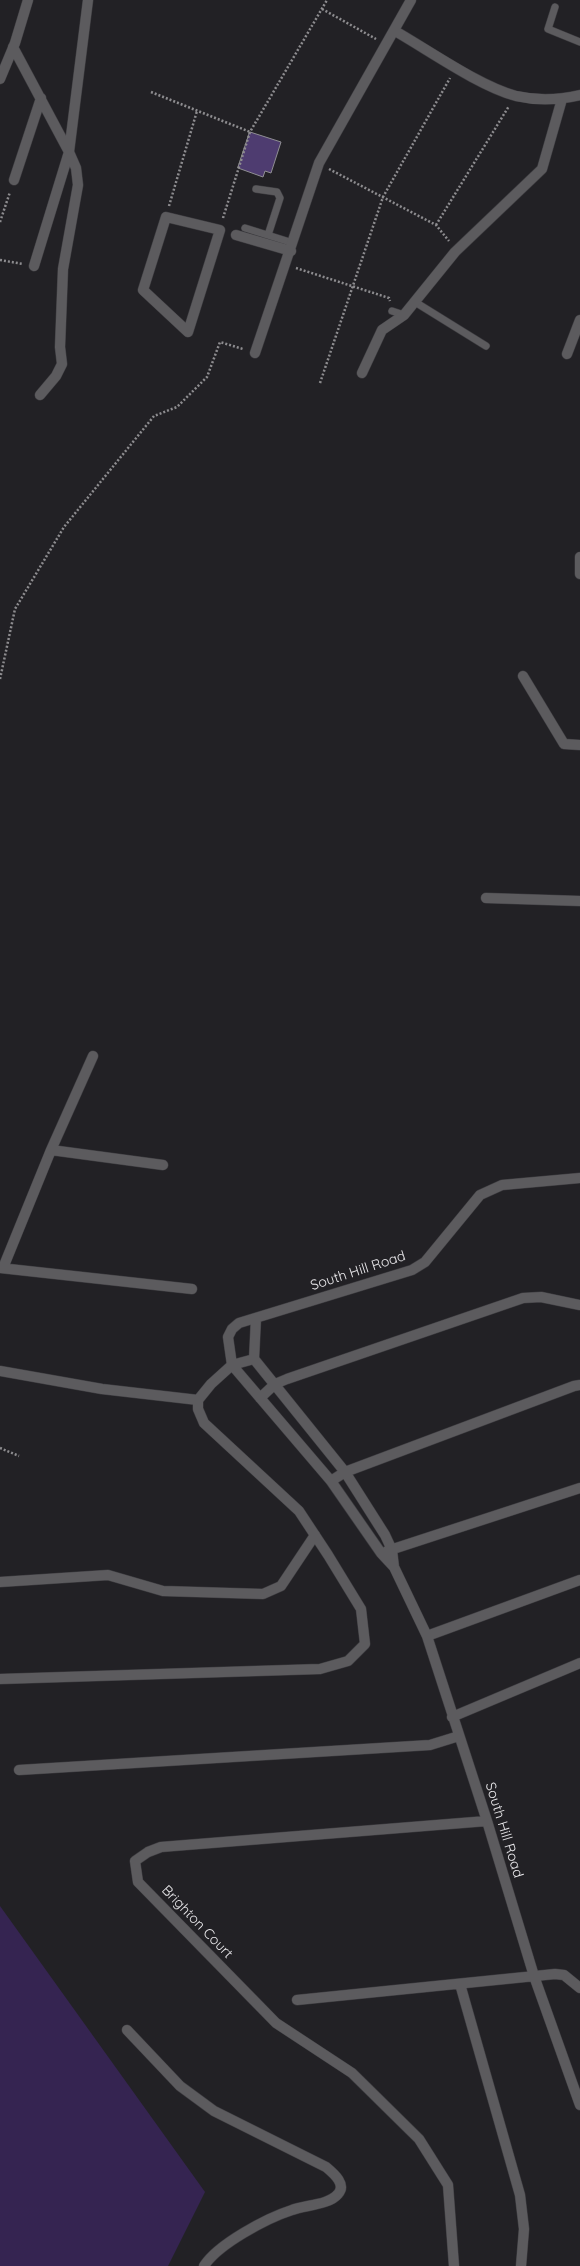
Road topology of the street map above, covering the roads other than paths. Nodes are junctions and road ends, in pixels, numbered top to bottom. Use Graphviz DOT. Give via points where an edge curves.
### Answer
graph roads {
  1 [pos="28,0"];
  2 [pos="88,0"];
  3 [pos="411,0"];
  4 [pos="555,7"];
  5 [pos="395,31"];
  6 [pos="580,42"];
  7 [pos="13,47"];
  8 [pos="0,79"];
  9 [pos="580,95"];
  10 [pos="41,98"];
  11 [pos="562,99"];
  12 [pos="69,152"];
  13 [pos="14,180"];
  14 [pos="256,189"];
  15 [pos="166,217"];
  16 [pos="245,228"];
  17 [pos="236,235"];
  18 [pos="268,235"];
  19 [pos="292,247"];
  20 [pos="34,266"];
  21 [pos="415,302"];
  22 [pos="392,311"];
  23 [pos="404,315"];
  24 [pos="580,320"];
  25 [pos="486,346"];
  26 [pos="255,353"];
  27 [pos="567,354"];
  28 [pos="362,373"];
  29 [pos="40,395"];
  30 [pos="580,557"];
  31 [pos="580,574"];
  32 [pos="523,676"];
  33 [pos="580,745"];
  34 [pos="486,898"];
  35 [pos="580,901"];
  36 [pos="93,1056"];
  37 [pos="51,1150"];
  38 [pos="164,1165"];
  39 [pos="580,1178"];
  40 [pos="2,1268"];
  41 [pos="192,1289"];
  42 [pos="580,1304"];
  43 [pos="256,1318"];
  44 [pos="254,1359"];
  45 [pos="232,1365"];
  46 [pos="0,1371"];
  47 [pos="275,1384"];
  48 [pos="580,1385"];
  49 [pos="260,1398"];
  50 [pos="198,1400"];
  51 [pos="345,1472"];
  52 [pos="331,1481"];
  53 [pos="580,1488"];
  54 [pos="315,1535"];
  55 [pos="392,1550"];
  56 [pos="381,1553"];
  57 [pos="394,1567"];
  58 [pos="580,1580"];
  59 [pos="0,1582"];
  60 [pos="427,1636"];
  61 [pos="580,1663"];
  62 [pos="0,1679"];
  63 [pos="452,1717"];
  64 [pos="459,1736"];
  65 [pos="19,1770"];
  66 [pos="487,1821"];
  67 [pos="534,1976"];
  68 [pos="460,1984"];
  69 [pos="580,1988"];
  70 [pos="297,2000"];
  71 [pos="127,2030"];
  72 [pos="580,2105"];
  73 [pos="204,2266"];
  74 [pos="454,2266"];
  75 [pos="522,2266"];
  1 -- 7 [label="street"];
  2 -- 12 [label="street"];
  3 -- 5 [label="street"];
  4 -- 6 [label="lane" via="548,29"];
  5 -- 11 [label="street" via="486,84 516,96 539,100"];
  5 -- 19 [label="street" via="319,163"];
  7 -- 8 [label="street"];
  7 -- 10 [label="street"];
  9 -- 11 [label="street"];
  10 -- 12 [label="street"];
  10 -- 13 [label="street"];
  11 -- 21 [label="street" via="542,169 455,252"];
  12 -- 20 [label="street"];
  12 -- 29 [label="street" via="76,168 78,185 63,269 60,347 62,364 56,376"];
  14 -- 18 [label="lane" via="277,192 280,198"];
  15 -- 15 [label="street" via="143,290 188,332 220,230"];
  16 -- 18 [label="lane"];
  17 -- 19 [label="street"];
  18 -- 19 [label="lane"];
  19 -- 26 [label="street"];
  21 -- 23 [label="street"];
  21 -- 25 [label="lane"];
  22 -- 23 [label="lane"];
  23 -- 28 [label="street" via="382,330"];
  24 -- 27 [label="street"];
  30 -- 31 [label="street"];
  32 -- 33 [label="street" via="564,744"];
  34 -- 35 [label="street"];
  36 -- 37 [label="street"];
  37 -- 38 [label="street"];
  37 -- 40 [label="street"];
  39 -- 43 [label="street, South Hill Road" via="490,1189 480,1195 425,1262 412,1270"];
  40 -- 41 [label="street"];
  42 -- 47 [label="street" via="541,1297 523,1298"];
  43 -- 44 [label="street"];
  43 -- 45 [label="street, South Hill Road" via="239,1323 232,1329 228,1337"];
  44 -- 45 [label="street"];
  44 -- 47 [label="street, South Hill Road"];
  45 -- 49 [label="street, South Hill Road"];
  45 -- 50 [label="street"];
  46 -- 50 [label="street" via="102,1389"];
  47 -- 49 [label="street"];
  47 -- 51 [label="street, South Hill Road"];
  48 -- 51 [label="street"];
  49 -- 52 [label="street, South Hill Road"];
  50 -- 54 [label="street" via="198,1409 204,1422 299,1512"];
  51 -- 52 [label="street"];
  51 -- 55 [label="street, South Hill Road"];
  52 -- 56 [label="street, South Hill Road"];
  53 -- 55 [label="street"];
  54 -- 59 [label="street" via="281,1586 263,1594 163,1591 108,1575"];
  54 -- 62 [label="street" via="361,1609 366,1644 348,1661 320,1669"];
  55 -- 56 [label="street"];
  55 -- 57 [label="street, South Hill Road"];
  56 -- 57 [label="street, South Hill Road"];
  57 -- 60 [label="street, South Hill Road"];
  58 -- 60 [label="street"];
  60 -- 63 [label="street, South Hill Road"];
  61 -- 63 [label="street"];
  63 -- 64 [label="street, South Hill Road"];
  64 -- 65 [label="street" via="430,1745"];
  64 -- 66 [label="street, South Hill Road"];
  66 -- 67 [label="street, South Hill Road"];
  66 -- 74 [label="street, Brighton Court" via="161,1848 148,1852 135,1861 138,1882 276,2023 352,2073 419,2139 448,2185"];
  67 -- 68 [label="street"];
  67 -- 69 [label="street" via="564,1975"];
  67 -- 72 [label="street, South Hill Road"];
  68 -- 70 [label="street"];
  68 -- 75 [label="street" via="520,2195 524,2229"];
  71 -- 73 [label="street" via="180,2086 214,2111 326,2167 337,2176 341,2184 339,2194 332,2200 273,2217 225,2245"];
}
